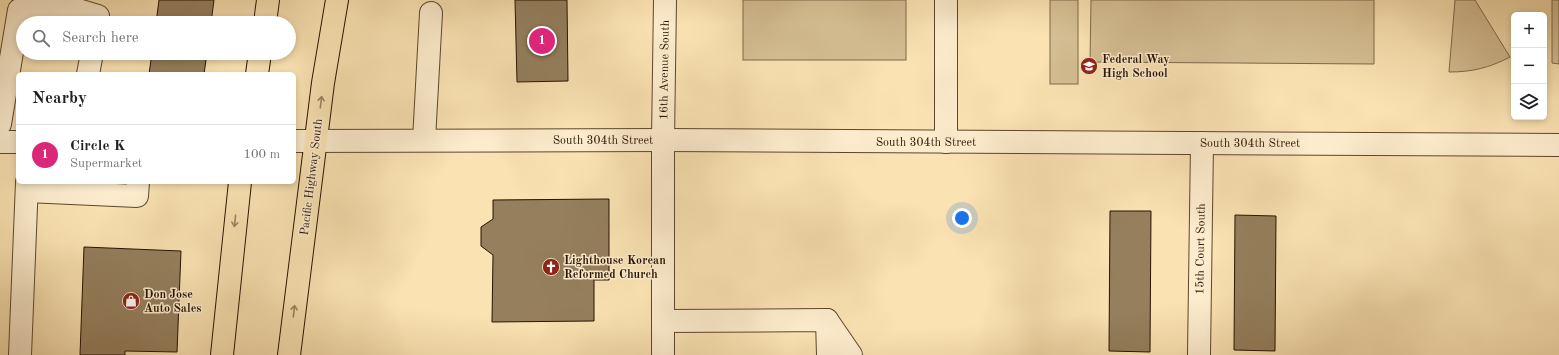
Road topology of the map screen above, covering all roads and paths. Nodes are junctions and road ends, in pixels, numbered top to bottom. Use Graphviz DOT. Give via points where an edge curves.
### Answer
graph roads {
  1 [pos="268,0"];
  2 [pos="337,0"];
  3 [pos="665,0"];
  4 [pos="946,0"];
  5 [pos="61,3"];
  6 [pos="431,13"];
  7 [pos="19,16"];
  8 [pos="98,16"];
  9 [pos="266,16"];
  10 [pos="16,33"];
  11 [pos="91,60"];
  12 [pos="259,60"];
  13 [pos="88,72"];
  14 [pos="257,72"];
  15 [pos="0,124"];
  16 [pos="316,140"];
  17 [pos="424,140"];
  18 [pos="663,140"];
  19 [pos="296,141"];
  20 [pos="0,142"];
  21 [pos="16,142"];
  22 [pos="946,142"];
  23 [pos="1202,143"];
  24 [pos="1559,145"];
  25 [pos="138,184"];
  26 [pos="240,184"];
  27 [pos="27,187"];
  28 [pos="828,320"];
  29 [pos="663,322"];
  30 [pos="20,355"];
  31 [pos="222,355"];
  32 [pos="289,355"];
  33 [pos="663,355"];
  34 [pos="828,355"];
  35 [pos="851,355"];
  36 [pos="1199,355"];
  1 -- 9 [label="main road"];
  16 -- 2 [label="main road, Pacific Highway South, one-way"];
  3 -- 18 [label="street, 16th Avenue South"];
  4 -- 22 [label="street"];
  5 -- 7 [label="street" via="20,10"];
  5 -- 8 [label="street"];
  6 -- 17 [label="street"];
  10 -- 15 [label="street"];
  11 -- 13 [label="street"];
  12 -- 14 [label="main road"];
  16 -- 17 [label="street, South 304th Street"];
  16 -- 19 [label="street, South 304th Street"];
  32 -- 16 [label="main road, Pacific Highway South, one-way"];
  17 -- 18 [label="street, South 304th Street"];
  18 -- 22 [label="street, South 304th Street"];
  18 -- 29 [label="street, 16th Avenue South"];
  20 -- 21 [label="street"];
  22 -- 23 [label="street, South 304th Street"];
  23 -- 24 [label="street, South 304th Street"];
  23 -- 36 [label="street, 15th Court South"];
  25 -- 27 [label="street" via="137,196"];
  26 -- 31 [label="main road, one-way"];
  27 -- 30 [label="street"];
  28 -- 29 [label="street"];
  28 -- 34 [label="street"];
  28 -- 35 [label="street"];
  29 -- 33 [label="street, 16th Avenue South"];
}
